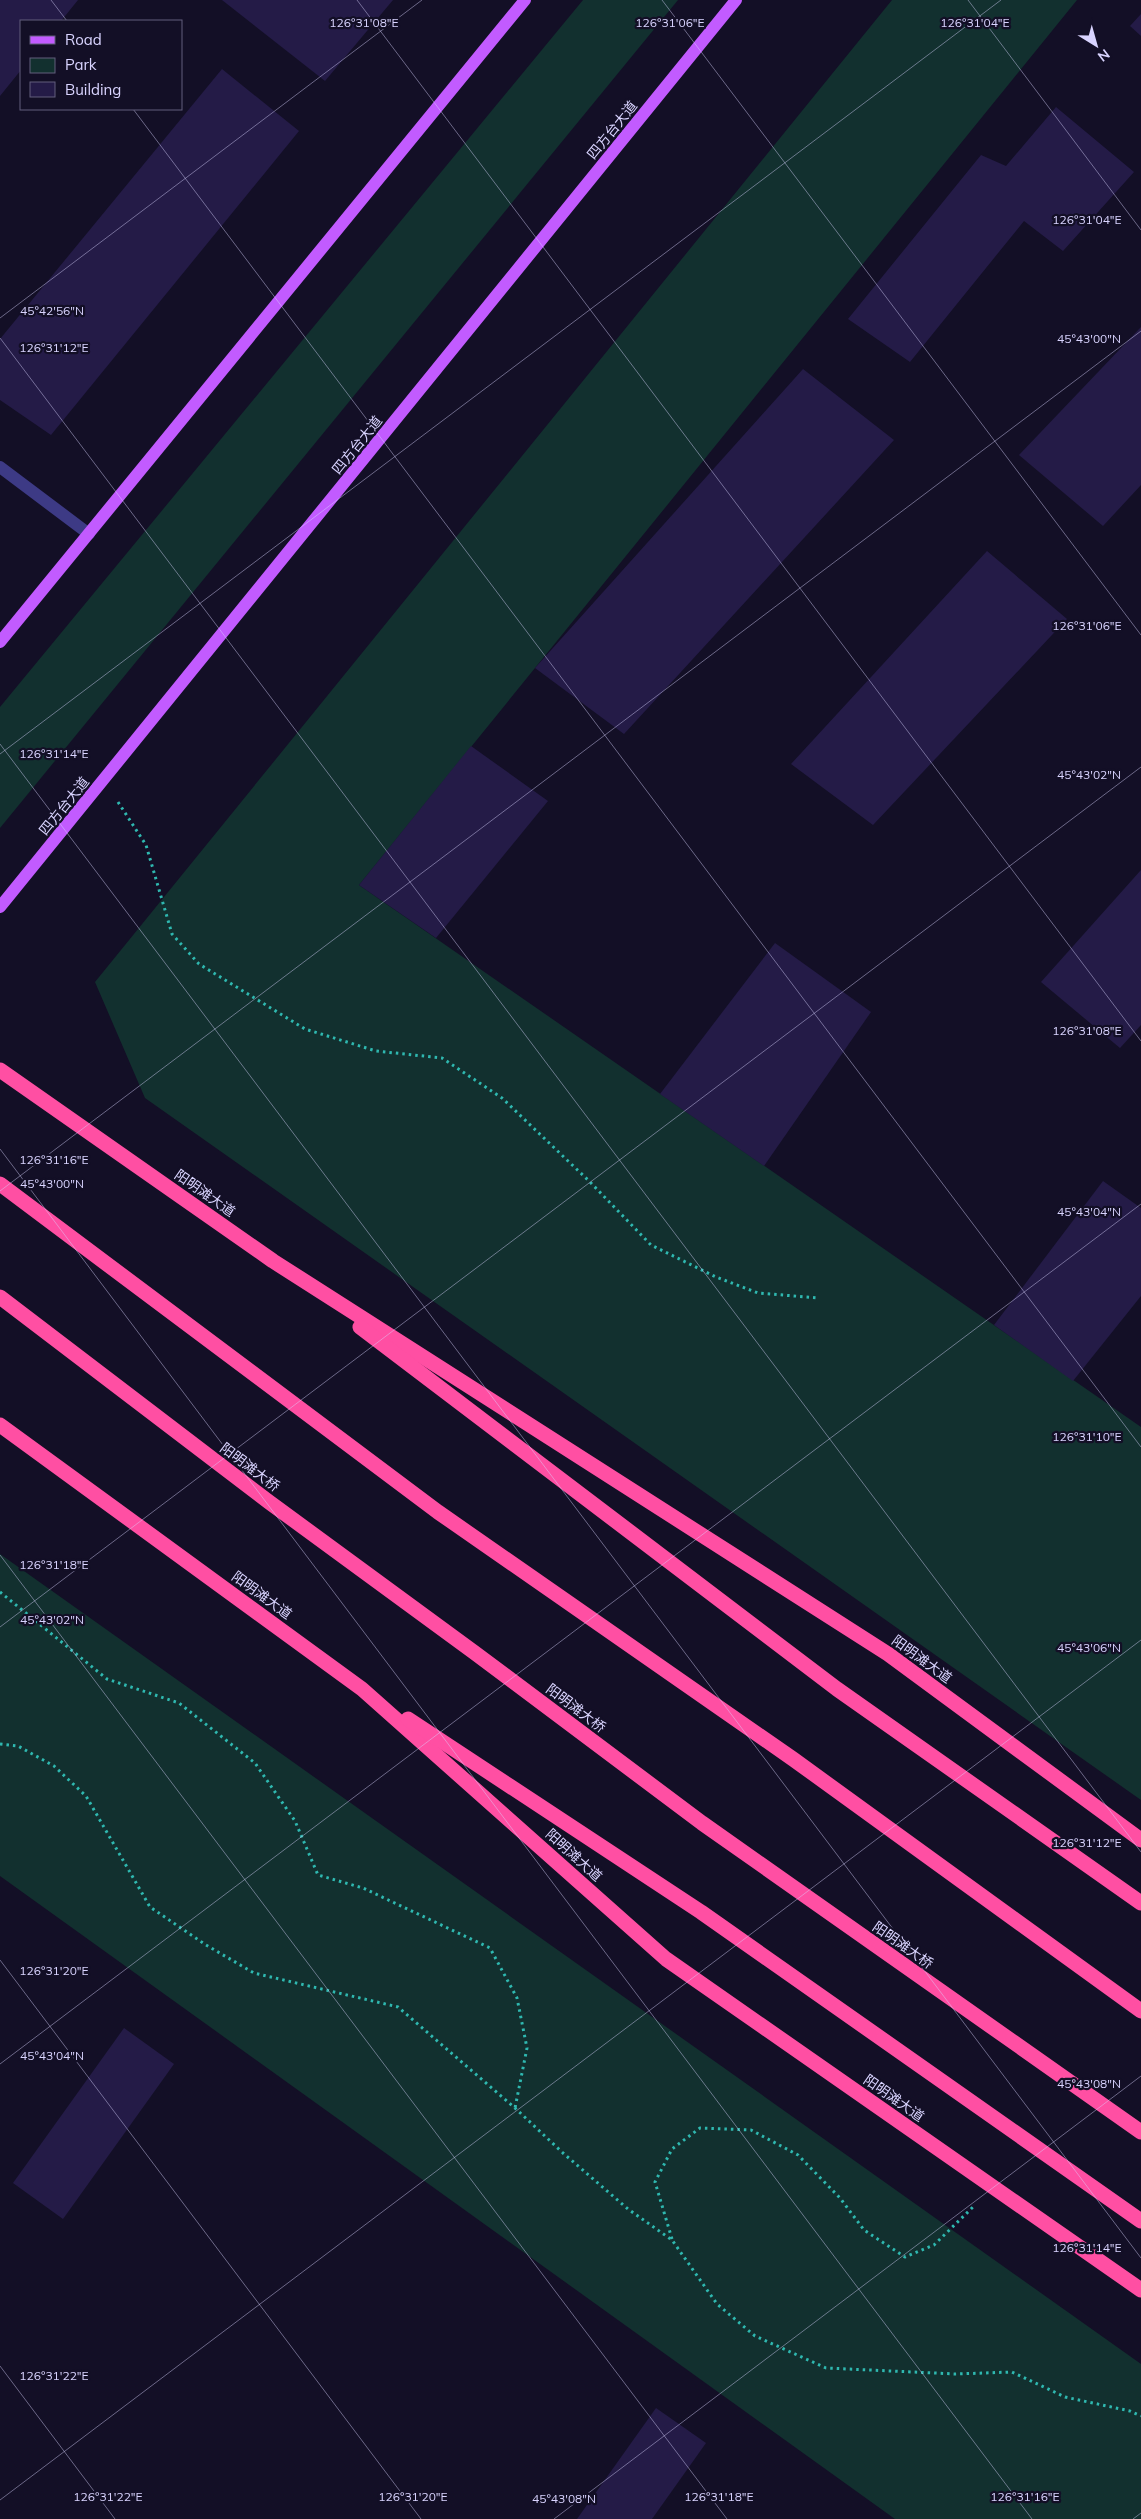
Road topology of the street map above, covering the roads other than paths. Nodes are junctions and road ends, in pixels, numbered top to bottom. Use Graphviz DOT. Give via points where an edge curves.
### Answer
graph roads {
  1 [pos="525,0"];
  2 [pos="736,0"];
  3 [pos="0,467"];
  4 [pos="89,534"];
  5 [pos="0,642"];
  6 [pos="0,907"];
  7 [pos="0,1070"];
  8 [pos="0,1184"];
  9 [pos="273,1261"];
  10 [pos="0,1297"];
  11 [pos="0,1424"];
  12 [pos="362,1689"];
  13 [pos="1141,1840"];
  14 [pos="1141,1903"];
  15 [pos="1141,2011"];
  16 [pos="1141,2132"];
  17 [pos="1141,2221"];
  18 [pos="1141,2290"];
  1 -- 4 [label="main road"];
  2 -- 6 [label="main road, 四方台大道"];
  3 -- 4 [label="street"];
  4 -- 5 [label="main road"];
  7 -- 9 [label="highway, 阳明滩大道"];
  8 -- 15 [label="highway" via="438,1512 793,1759"];
  9 -- 13 [label="highway, 阳明滩大道" via="888,1654"];
  9 -- 14 [label="highway" via="837,1690"];
  10 -- 16 [label="highway, 阳明滩大桥" via="269,1502 702,1823"];
  11 -- 12 [label="highway, 阳明滩大道"];
  12 -- 17 [label="highway" via="701,1912"];
  12 -- 18 [label="highway, 阳明滩大道" via="666,1959"];
}
